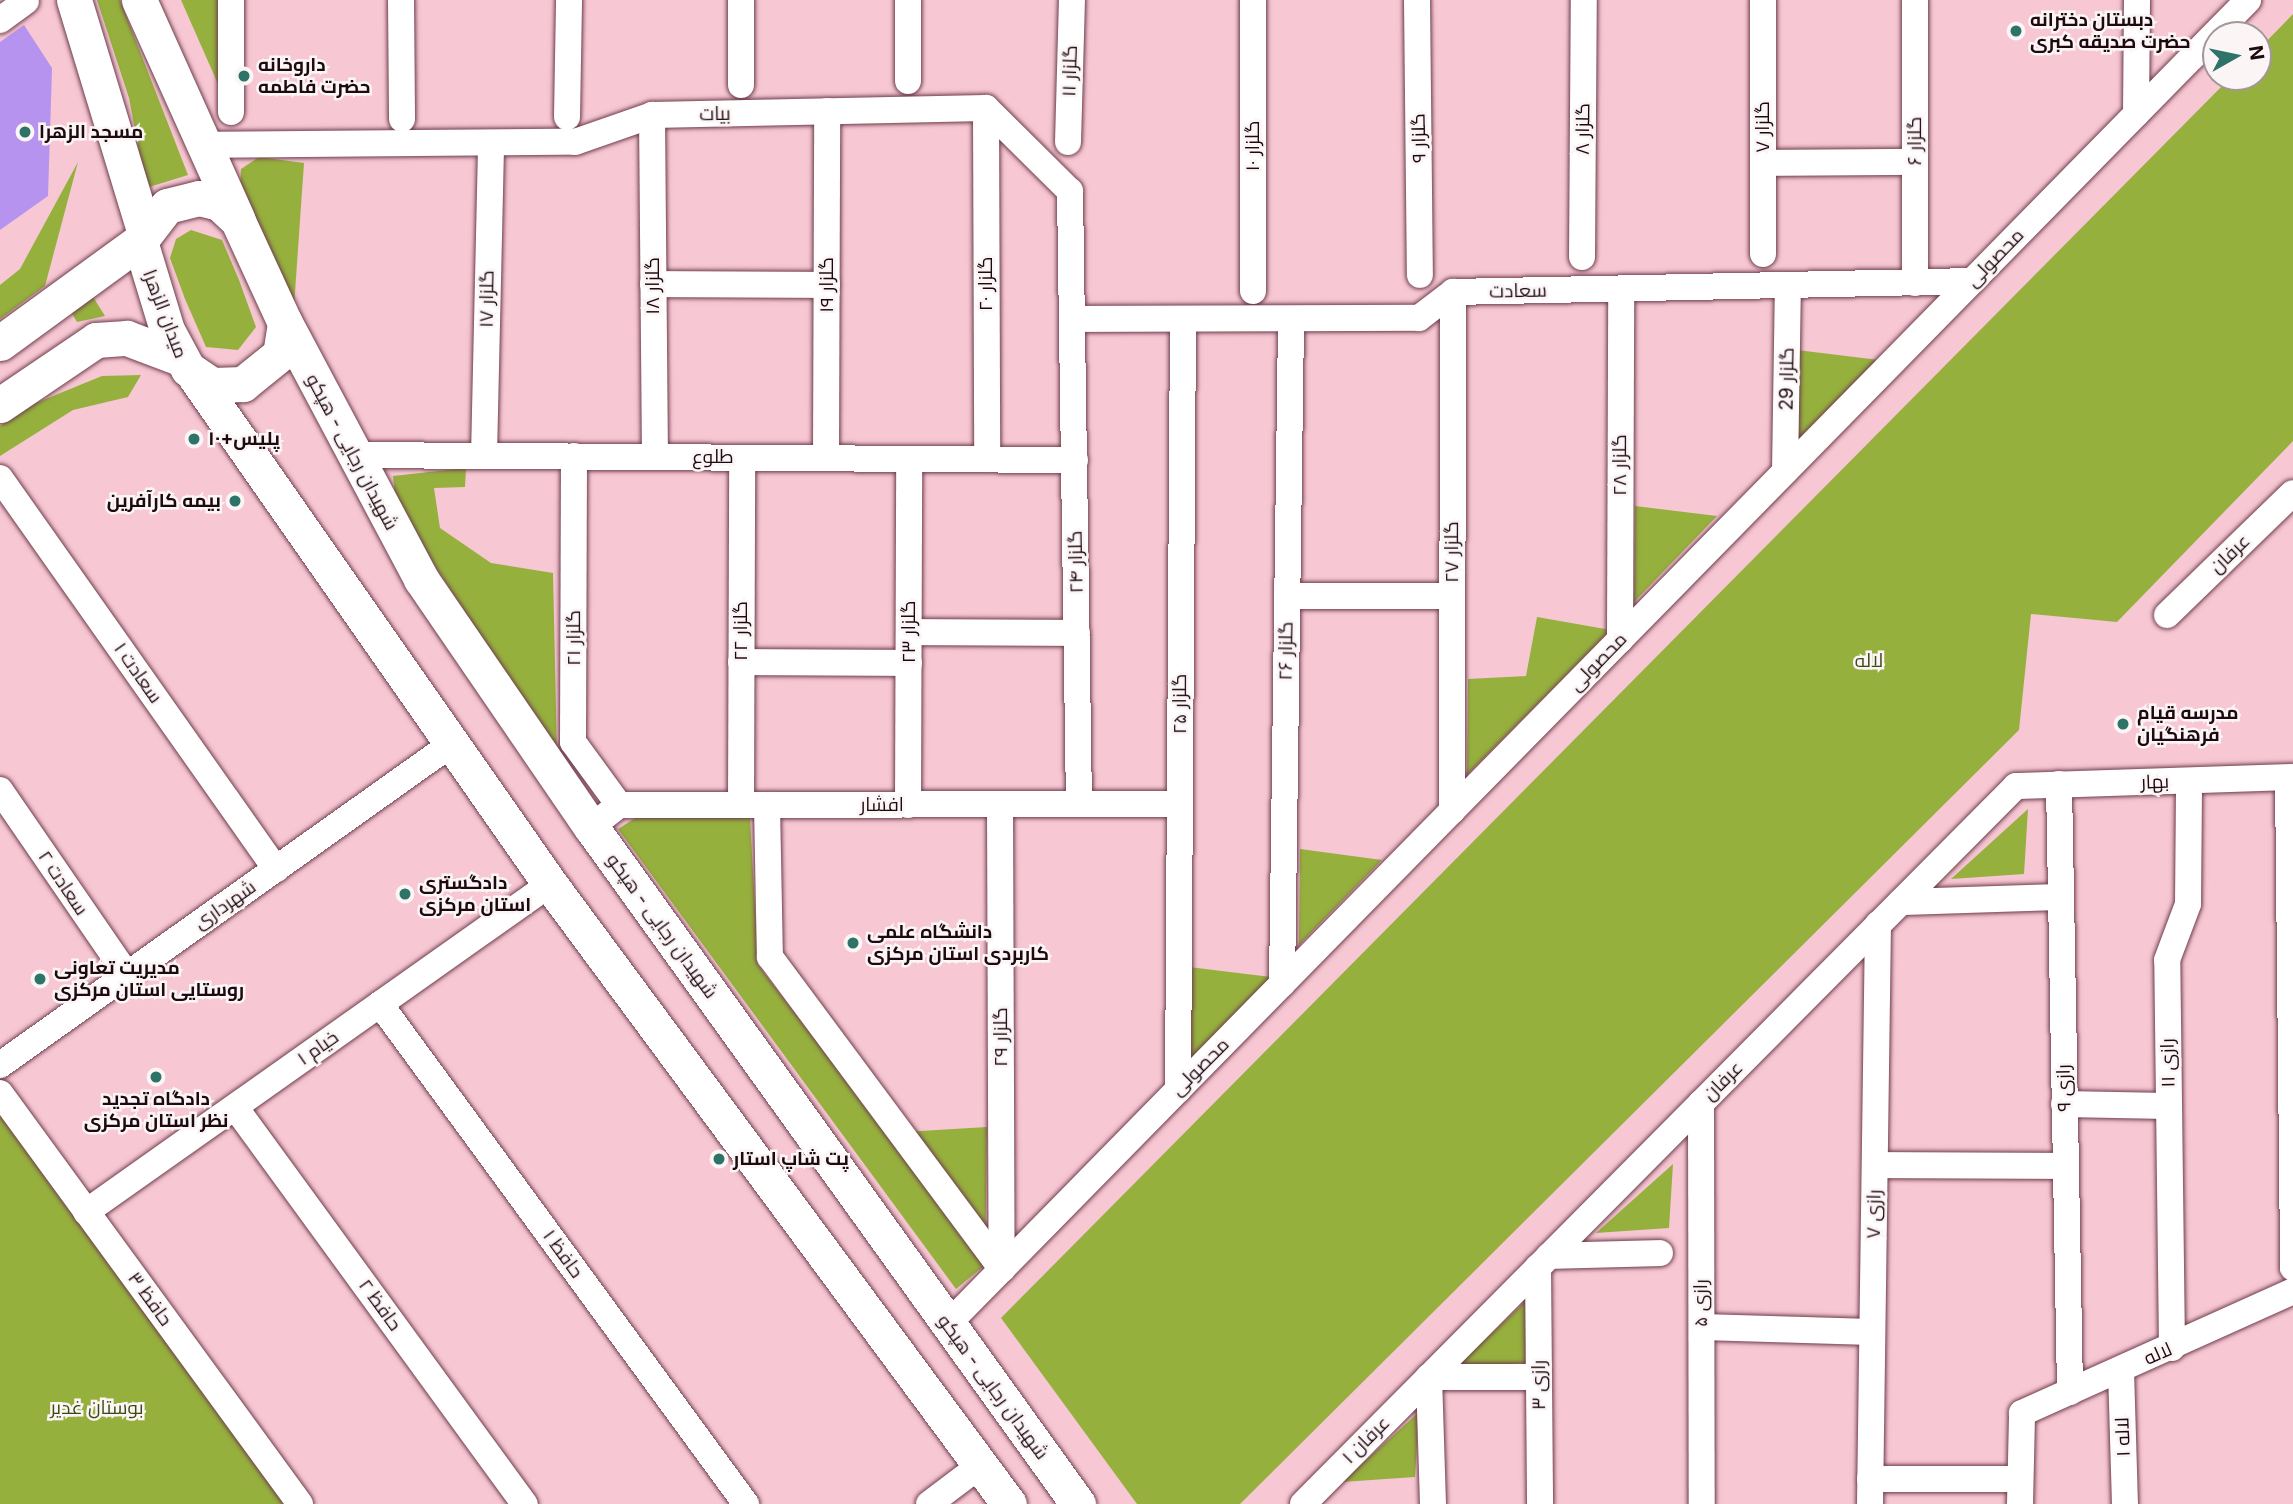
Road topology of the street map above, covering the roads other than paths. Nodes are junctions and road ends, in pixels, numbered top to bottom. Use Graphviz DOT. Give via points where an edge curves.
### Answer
graph roads {
  1 [pos="74,0"];
  2 [pos="139,0"];
  3 [pos="231,0"];
  4 [pos="401,0"];
  5 [pos="569,0"];
  6 [pos="741,0"];
  7 [pos="908,0"];
  8 [pos="1072,0"];
  9 [pos="1253,0"];
  10 [pos="1417,0"];
  11 [pos="1584,0"];
  12 [pos="1763,0"];
  13 [pos="1915,0"];
  14 [pos="2137,0"];
  15 [pos="2248,0"];
  16 [pos="26,1"];
  17 [pos="0,20"];
  18 [pos="908,81"];
  19 [pos="741,85"];
  20 [pos="986,108"];
  21 [pos="827,111"];
  22 [pos="231,112"];
  23 [pos="2136,114"];
  24 [pos="652,115"];
  25 [pos="567,117"];
  26 [pos="402,119"];
  27 [pos="1068,142"];
  28 [pos="491,143"];
  29 [pos="201,145"];
  30 [pos="1915,162"];
  31 [pos="1763,163"];
  32 [pos="238,221"];
  33 [pos="142,236"];
  34 [pos="1763,254"];
  35 [pos="1581,257"];
  36 [pos="1420,275"];
  37 [pos="1972,281"];
  38 [pos="1915,283"];
  39 [pos="653,284"];
  40 [pos="827,285"];
  41 [pos="1788,286"];
  42 [pos="1621,289"];
  43 [pos="1253,291"];
  44 [pos="1453,292"];
  45 [pos="34,317"];
  46 [pos="1291,318"];
  47 [pos="1073,319"];
  48 [pos="1183,319"];
  49 [pos="285,323"];
  50 [pos="0,342"];
  51 [pos="59,362"];
  52 [pos="188,368"];
  53 [pos="0,405"];
  54 [pos="352,454"];
  55 [pos="484,456"];
  56 [pos="574,456"];
  57 [pos="655,457"];
  58 [pos="742,458"];
  59 [pos="826,458"];
  60 [pos="909,459"];
  61 [pos="986,459"];
  62 [pos="1075,460"];
  63 [pos="1785,471"];
  64 [pos="0,478"];
  65 [pos="2293,493"];
  66 [pos="1287,596"];
  67 [pos="1452,596"];
  68 [pos="2167,615"];
  69 [pos="909,632"];
  70 [pos="1077,633"];
  71 [pos="1620,640"];
  72 [pos="741,662"];
  73 [pos="909,663"];
  74 [pos="450,745"];
  75 [pos="2290,778"];
  76 [pos="2189,781"];
  77 [pos="2059,784"];
  78 [pos="2016,786"];
  79 [pos="0,790"];
  80 [pos="908,804"];
  81 [pos="1000,804"];
  82 [pos="1079,804"];
  83 [pos="1180,804"];
  84 [pos="619,805"];
  85 [pos="754,805"];
  86 [pos="1452,811"];
  87 [pos="591,827"];
  88 [pos="276,869"];
  89 [pos="550,884"];
  90 [pos="2061,897"];
  91 [pos="1900,902"];
  92 [pos="1878,925"];
  93 [pos="127,975"];
  94 [pos="1282,984"];
  95 [pos="380,1004"];
  96 [pos="2292,1023"];
  97 [pos="0,1065"];
  98 [pos="1178,1090"];
  99 [pos="0,1093"];
  100 [pos="1701,1103"];
  101 [pos="2064,1104"];
  102 [pos="2168,1106"];
  103 [pos="234,1107"];
  104 [pos="1875,1165"];
  105 [pos="2066,1166"];
  106 [pos="86,1212"];
  107 [pos="1660,1253"];
  108 [pos="1544,1261"];
  109 [pos="2293,1268"];
  110 [pos="1002,1269"];
  111 [pos="2293,1291"];
  112 [pos="947,1325"];
  113 [pos="1702,1327"];
  114 [pos="1872,1332"];
  115 [pos="2172,1348"];
  116 [pos="2121,1370"];
  117 [pos="1429,1377"];
  118 [pos="1539,1377"];
  119 [pos="2070,1392"];
  120 [pos="982,1464"];
  121 [pos="1870,1491"];
  122 [pos="2020,1492"];
  123 [pos="300,1504"];
  124 [pos="525,1504"];
  125 [pos="746,1504"];
  126 [pos="929,1504"];
  127 [pos="1009,1504"];
  128 [pos="1078,1504"];
  129 [pos="1303,1504"];
  130 [pos="1433,1504"];
  131 [pos="1540,1504"];
  132 [pos="1702,1504"];
  133 [pos="2125,1504"];
  1 -- 33 [label="main road, میدان الزهرا"];
  2 -- 29 [label="main road"];
  3 -- 22 [label="street"];
  4 -- 26 [label="street"];
  5 -- 25 [label="street"];
  6 -- 19 [label="street"];
  7 -- 18 [label="street"];
  8 -- 27 [label="street, گلزار ۱۱"];
  9 -- 43 [label="street, گلزار ۱۰"];
  10 -- 36 [label="street, گلزار ۹"];
  11 -- 35 [label="street, گلزار ۸"];
  12 -- 31 [label="street, گلزار ۷"];
  13 -- 30 [label="street, گلزار ۶"];
  14 -- 23 [label="street"];
  15 -- 23 [label="street, محصولی"];
  16 -- 17 [label="street"];
  20 -- 21 [label="street, بیات"];
  20 -- 47 [label="street" via="1070,191"];
  20 -- 61 [label="street, گلزار ۲۰"];
  21 -- 24 [label="street, بیات"];
  21 -- 40 [label="street, گلزار ۱۹"];
  23 -- 37 [label="street, محصولی"];
  24 -- 28 [label="street, بیات" via="575,142"];
  24 -- 39 [label="street, گلزار ۱۸"];
  28 -- 29 [label="street, بیات"];
  28 -- 55 [label="street, گلزار ۱۷"];
  29 -- 32 [label="main road"];
  30 -- 31 [label="street"];
  30 -- 38 [label="street, گلزار ۶"];
  31 -- 34 [label="street, گلزار ۷"];
  32 -- 33 [label="main road" via="219,203 199,198 167,206"];
  32 -- 49 [label="main road"];
  33 -- 45 [label="main road"];
  33 -- 52 [label="main road, میدان الزهرا"];
  37 -- 38 [label="street, سعادت"];
  37 -- 63 [label="street, محصولی"];
  38 -- 41 [label="street, سعادت"];
  39 -- 40 [label="street"];
  39 -- 57 [label="street, گلزار ۱۸"];
  40 -- 59 [label="street, گلزار ۱۹"];
  41 -- 42 [label="street, سعادت"];
  41 -- 63 [label="street, گلزار 29"];
  42 -- 44 [label="street, سعادت"];
  42 -- 71 [label="street, گلزار ۲۸"];
  44 -- 46 [label="street" via="1419,318"];
  44 -- 67 [label="street, گلزار ۲۷"];
  45 -- 50 [label="main road"];
  45 -- 51 [label="main road" via="60,331 65,346"];
  46 -- 48 [label="street"];
  46 -- 66 [label="street, گلزار ۲۶"];
  47 -- 48 [label="street"];
  47 -- 62 [label="street, گلزار ۲۴"];
  48 -- 83 [label="street, گلزار ۲۵"];
  49 -- 52 [label="main road, میدان الزهرا" via="280,354 259,376 226,387"];
  49 -- 54 [label="main road, شهیدان رجایی - هپکو"];
  51 -- 52 [label="main road" via="108,337 142,341"];
  51 -- 53 [label="main road"];
  52 -- 74 [label="main road"];
  54 -- 55 [label="street, طلوع"];
  54 -- 87 [label="main road, شهیدان رجایی - هپکو" via="421,579"];
  55 -- 56 [label="street, طلوع"];
  56 -- 57 [label="street, طلوع"];
  56 -- 84 [label="street, گلزار ۲۱" via="573,742"];
  57 -- 58 [label="street, طلوع"];
  58 -- 59 [label="street, طلوع"];
  58 -- 72 [label="street, گلزار ۲۲"];
  59 -- 60 [label="street, طلوع"];
  60 -- 61 [label="street, طلوع"];
  60 -- 69 [label="street, گلزار ۲۳"];
  61 -- 62 [label="street, طلوع"];
  62 -- 70 [label="street, گلزار ۲۴"];
  63 -- 71 [label="street, محصولی"];
  64 -- 88 [label="street, سعادت ۱"];
  65 -- 68 [label="street, عرفان"];
  66 -- 67 [label="street"];
  66 -- 94 [label="street, گلزار ۲۶"];
  67 -- 86 [label="street, گلزار ۲۷"];
  69 -- 70 [label="street"];
  69 -- 73 [label="street, گلزار ۲۳"];
  70 -- 82 [label="street, گلزار ۲۴"];
  71 -- 86 [label="street, محصولی"];
  72 -- 73 [label="street"];
  72 -- 85 [label="street, گلزار ۲۲"];
  73 -- 80 [label="street, گلزار ۲۳"];
  74 -- 88 [label="street, شهرداری"];
  74 -- 89 [label="main road"];
  75 -- 76 [label="street, بهار"];
  75 -- 96 [label="street"];
  76 -- 77 [label="street, بهار"];
  76 -- 102 [label="street, رازی ۱۱" via="2188,904 2167,960"];
  77 -- 78 [label="street, بهار"];
  77 -- 90 [label="street, رازی ۹"];
  78 -- 91 [label="street, عرفان"];
  79 -- 93 [label="street, سعادت ۲"];
  80 -- 81 [label="street, افشار"];
  80 -- 85 [label="street, افشار"];
  81 -- 82 [label="street, افشار"];
  81 -- 110 [label="street, گلزار ۲۹"];
  82 -- 83 [label="street, افشار"];
  83 -- 98 [label="street, گلزار ۲۵"];
  84 -- 85 [label="street, افشار"];
  84 -- 87 [label="street"];
  85 -- 110 [label="street, گلزار ۲۲" via="770,957"];
  86 -- 94 [label="street, محصولی"];
  87 -- 112 [label="main road, شهیدان رجایی - هپکو"];
  88 -- 93 [label="street, شهرداری"];
  89 -- 95 [label="street, خیام ۱"];
  89 -- 120 [label="main road"];
  90 -- 91 [label="street"];
  90 -- 101 [label="street, رازی ۹"];
  91 -- 92 [label="street, عرفان"];
  92 -- 100 [label="street, عرفان"];
  92 -- 104 [label="street, رازی ۷"];
  93 -- 97 [label="street, شهرداری"];
  94 -- 98 [label="street, محصولی"];
  95 -- 103 [label="street, خیام ۱"];
  95 -- 125 [label="street, حافظ ۱"];
  96 -- 109 [label="street"];
  98 -- 110 [label="street, محصولی"];
  99 -- 106 [label="street, حافظ ۳"];
  100 -- 108 [label="street, عرفان"];
  100 -- 113 [label="street, رازی ۵"];
  101 -- 102 [label="street"];
  101 -- 105 [label="street, رازی ۹"];
  102 -- 115 [label="street, رازی ۱۱"];
  103 -- 106 [label="street, خیام ۱"];
  103 -- 124 [label="street, حافظ ۲"];
  104 -- 105 [label="street"];
  104 -- 114 [label="street, رازی ۷"];
  105 -- 119 [label="street, رازی ۹"];
  106 -- 123 [label="street, حافظ ۳"];
  107 -- 108 [label="street"];
  108 -- 117 [label="street, عرفان"];
  108 -- 118 [label="street, رازی ۳"];
  110 -- 112 [label="street, محصولی"];
  111 -- 115 [label="street, لاله"];
  112 -- 128 [label="main road, شهیدان رجایی - هپکو"];
  113 -- 114 [label="street"];
  113 -- 132 [label="street, رازی ۵"];
  114 -- 121 [label="street, رازی ۷"];
  115 -- 116 [label="street, لاله"];
  116 -- 119 [label="street, لاله"];
  116 -- 133 [label="street, لاله ۱"];
  117 -- 118 [label="street"];
  117 -- 129 [label="street, عرفان ۱"];
  117 -- 130 [label="street"];
  118 -- 131 [label="street, رازی ۳"];
  119 -- 122 [label="street, لاله" via="2022,1413"];
  120 -- 126 [label="street"];
  120 -- 127 [label="main road"];
  121 -- 122 [label="street"];
}
